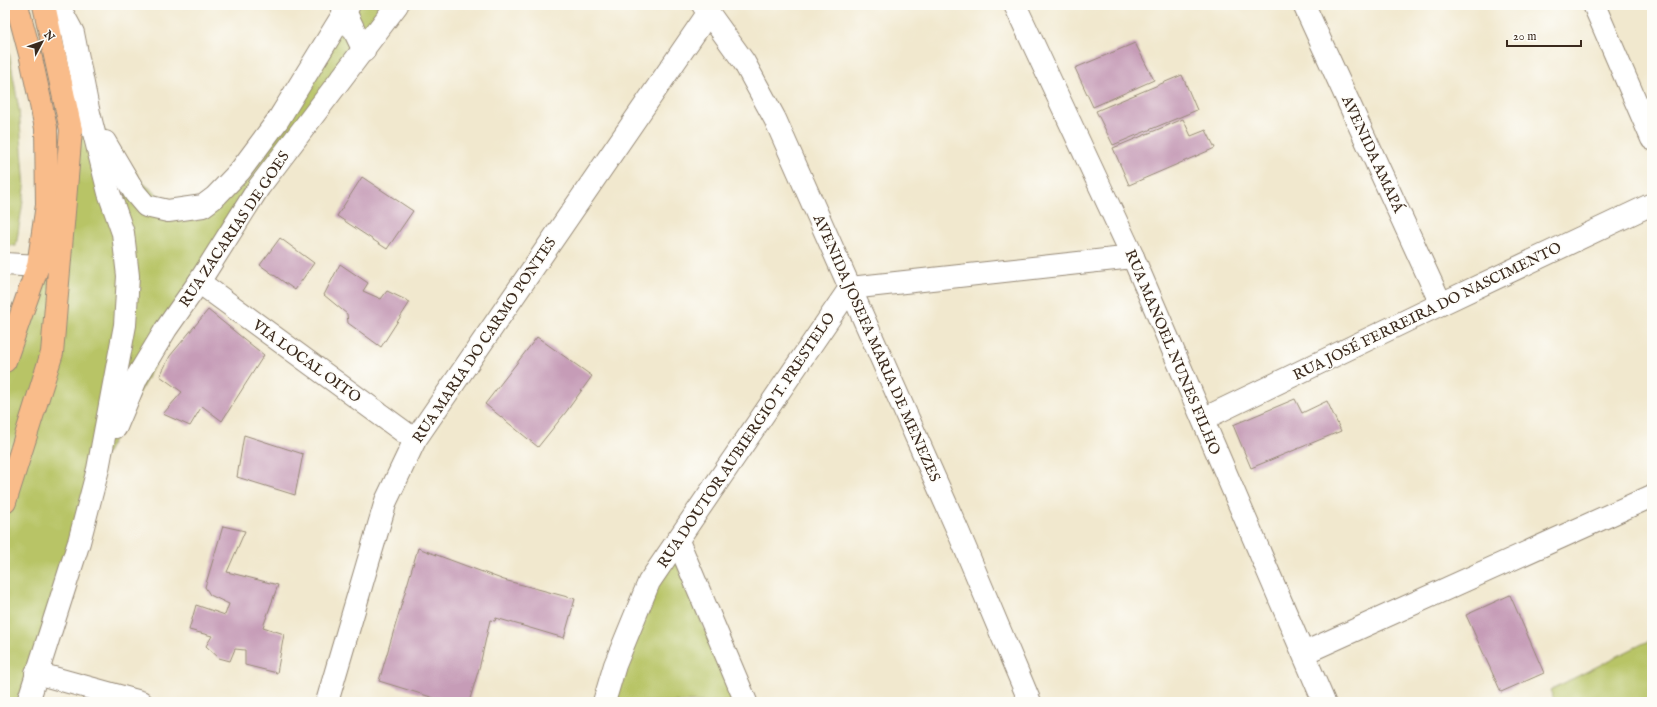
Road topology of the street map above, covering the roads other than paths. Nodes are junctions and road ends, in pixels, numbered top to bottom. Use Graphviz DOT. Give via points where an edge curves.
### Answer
graph roads {
  1 [pos="17,5"];
  2 [pos="44,5"];
  3 [pos="58,5"];
  4 [pos="397,5"];
  5 [pos="1015,5"];
  6 [pos="1304,5"];
  7 [pos="1594,5"];
  8 [pos="346,7"];
  9 [pos="706,8"];
  10 [pos="364,50"];
  11 [pos="88,109"];
  12 [pos="1652,138"];
  13 [pos="1652,204"];
  14 [pos="1133,257"];
  15 [pos="5,264"];
  16 [pos="38,266"];
  17 [pos="199,282"];
  18 [pos="850,288"];
  19 [pos="1442,304"];
  20 [pos="5,361"];
  21 [pos="1203,419"];
  22 [pos="415,440"];
  23 [pos="98,469"];
  24 [pos="1652,496"];
  25 [pos="5,502"];
  26 [pos="678,541"];
  27 [pos="1304,653"];
  28 [pos="36,673"];
  29 [pos="28,702"];
  30 [pos="141,702"];
  31 [pos="327,702"];
  32 [pos="604,702"];
  33 [pos="746,702"];
  34 [pos="1030,702"];
  35 [pos="1324,702"];
  1 -- 16 [label="main road" via="46,128 47,205"];
  2 -- 25 [label="main road" via="71,130 52,353"];
  3 -- 11 [label="street" via="73,33"];
  4 -- 10 [label="street, RUA ZACARIAS DE GOES"];
  5 -- 14 [label="street, RUA MANOEL NUNES FILHO"];
  6 -- 19 [label="street, AVENIDA AMAPÁ"];
  7 -- 12 [label="street"];
  8 -- 10 [label="street"];
  8 -- 11 [label="street, RUA ZACARIAS DE GOES" via="278,120 240,171 203,206 168,211 146,206 113,158"];
  9 -- 18 [label="street, AVENIDA JOSEFA MARIA DE MENEZES" via="744,62 775,119"];
  9 -- 22 [label="street, RUA MARIA DO CARMO PONTES"];
  10 -- 17 [label="street, RUA ZACARIAS DE GOES" via="259,188"];
  11 -- 23 [label="street" via="109,193 123,233 128,276 125,324"];
  13 -- 19 [label="street, RUA JOSÉ FERREIRA DO NASCIMENTO"];
  14 -- 18 [label="street"];
  14 -- 21 [label="street, RUA MANOEL NUNES FILHO"];
  15 -- 16 [label="street"];
  16 -- 20 [label="main road"];
  17 -- 22 [label="street, VIA LOCAL OITO"];
  17 -- 23 [label="street, RUA ZACARIAS DE GOES" via="137,377"];
  18 -- 26 [label="street, RUA DOUTOR AUBIERGIO T. PRESTELO"];
  18 -- 34 [label="street, AVENIDA JOSEFA MARIA DE MENEZES" via="958,531"];
  19 -- 21 [label="street, RUA JOSÉ FERREIRA DO NASCIMENTO"];
  21 -- 27 [label="street, RUA MANOEL NUNES FILHO"];
  22 -- 31 [label="street, RUA MARIA DO CARMO PONTES" via="386,501"];
  23 -- 28 [label="street" via="79,542"];
  24 -- 27 [label="street"];
  26 -- 32 [label="street, RUA DOUTOR AUBIERGIO T. PRESTELO" via="649,582 615,665"];
  26 -- 33 [label="street"];
  27 -- 35 [label="street, RUA MANOEL NUNES FILHO"];
  28 -- 29 [label="street"];
  28 -- 30 [label="street"];
}
